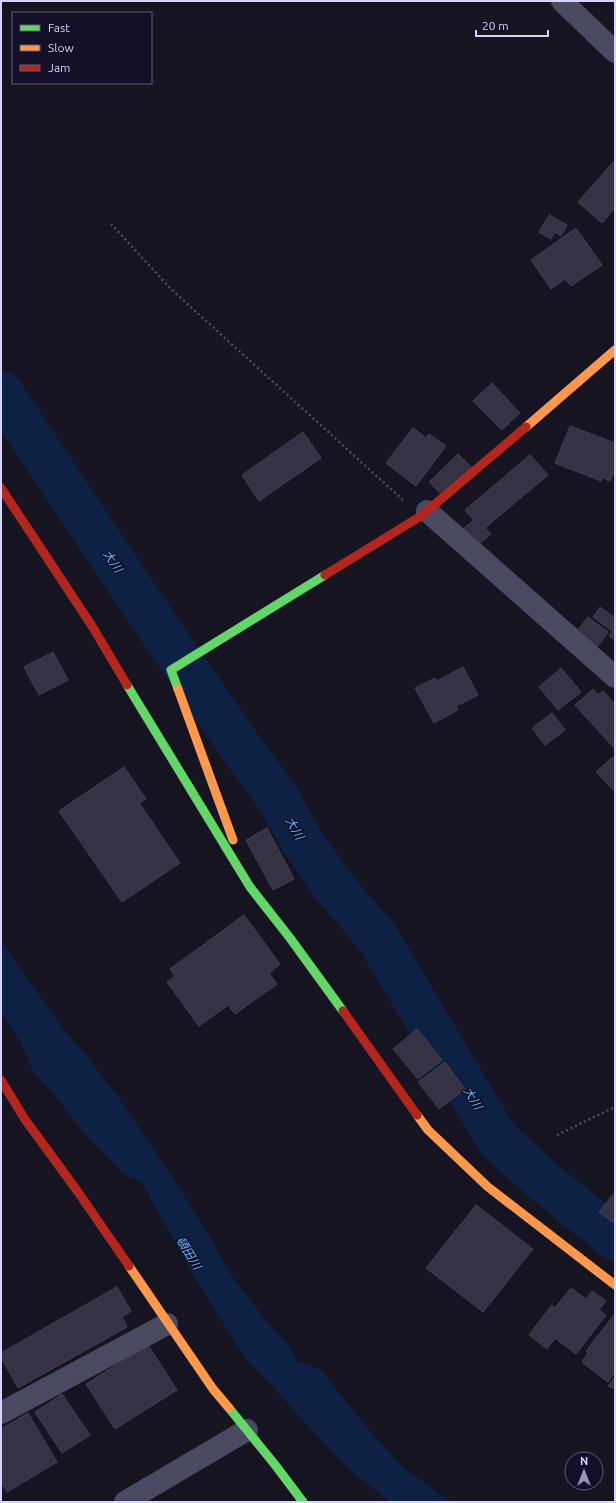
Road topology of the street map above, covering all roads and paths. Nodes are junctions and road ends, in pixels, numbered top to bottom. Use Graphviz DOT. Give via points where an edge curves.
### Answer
graph roads {
  1 [pos="562,1"];
  2 [pos="615,52"];
  3 [pos="111,224"];
  4 [pos="615,350"];
  5 [pos="1,488"];
  6 [pos="424,514"];
  7 [pos="615,677"];
  8 [pos="250,887"];
  9 [pos="1,1080"];
  10 [pos="615,1107"];
  11 [pos="557,1136"];
  12 [pos="615,1285"];
  13 [pos="167,1324"];
  14 [pos="1,1413"];
  15 [pos="247,1430"];
  16 [pos="125,1502"];
  17 [pos="302,1502"];
  1 -- 2 [label="street"];
  3 -- 6 [label="path" via="171,289"];
  4 -- 6 [label="street"];
  5 -- 8 [label="street" via="92,626"];
  6 -- 7 [label="street"];
  6 -- 8 [label="street" via="171,670"];
  8 -- 12 [label="street" via="290,938 428,1130 488,1187"];
  9 -- 13 [label="street" via="24,1118 78,1192"];
  10 -- 11 [label="path"];
  13 -- 14 [label="street"];
  13 -- 15 [label="street" via="213,1389"];
  15 -- 16 [label="street"];
  15 -- 17 [label="street"];
}
